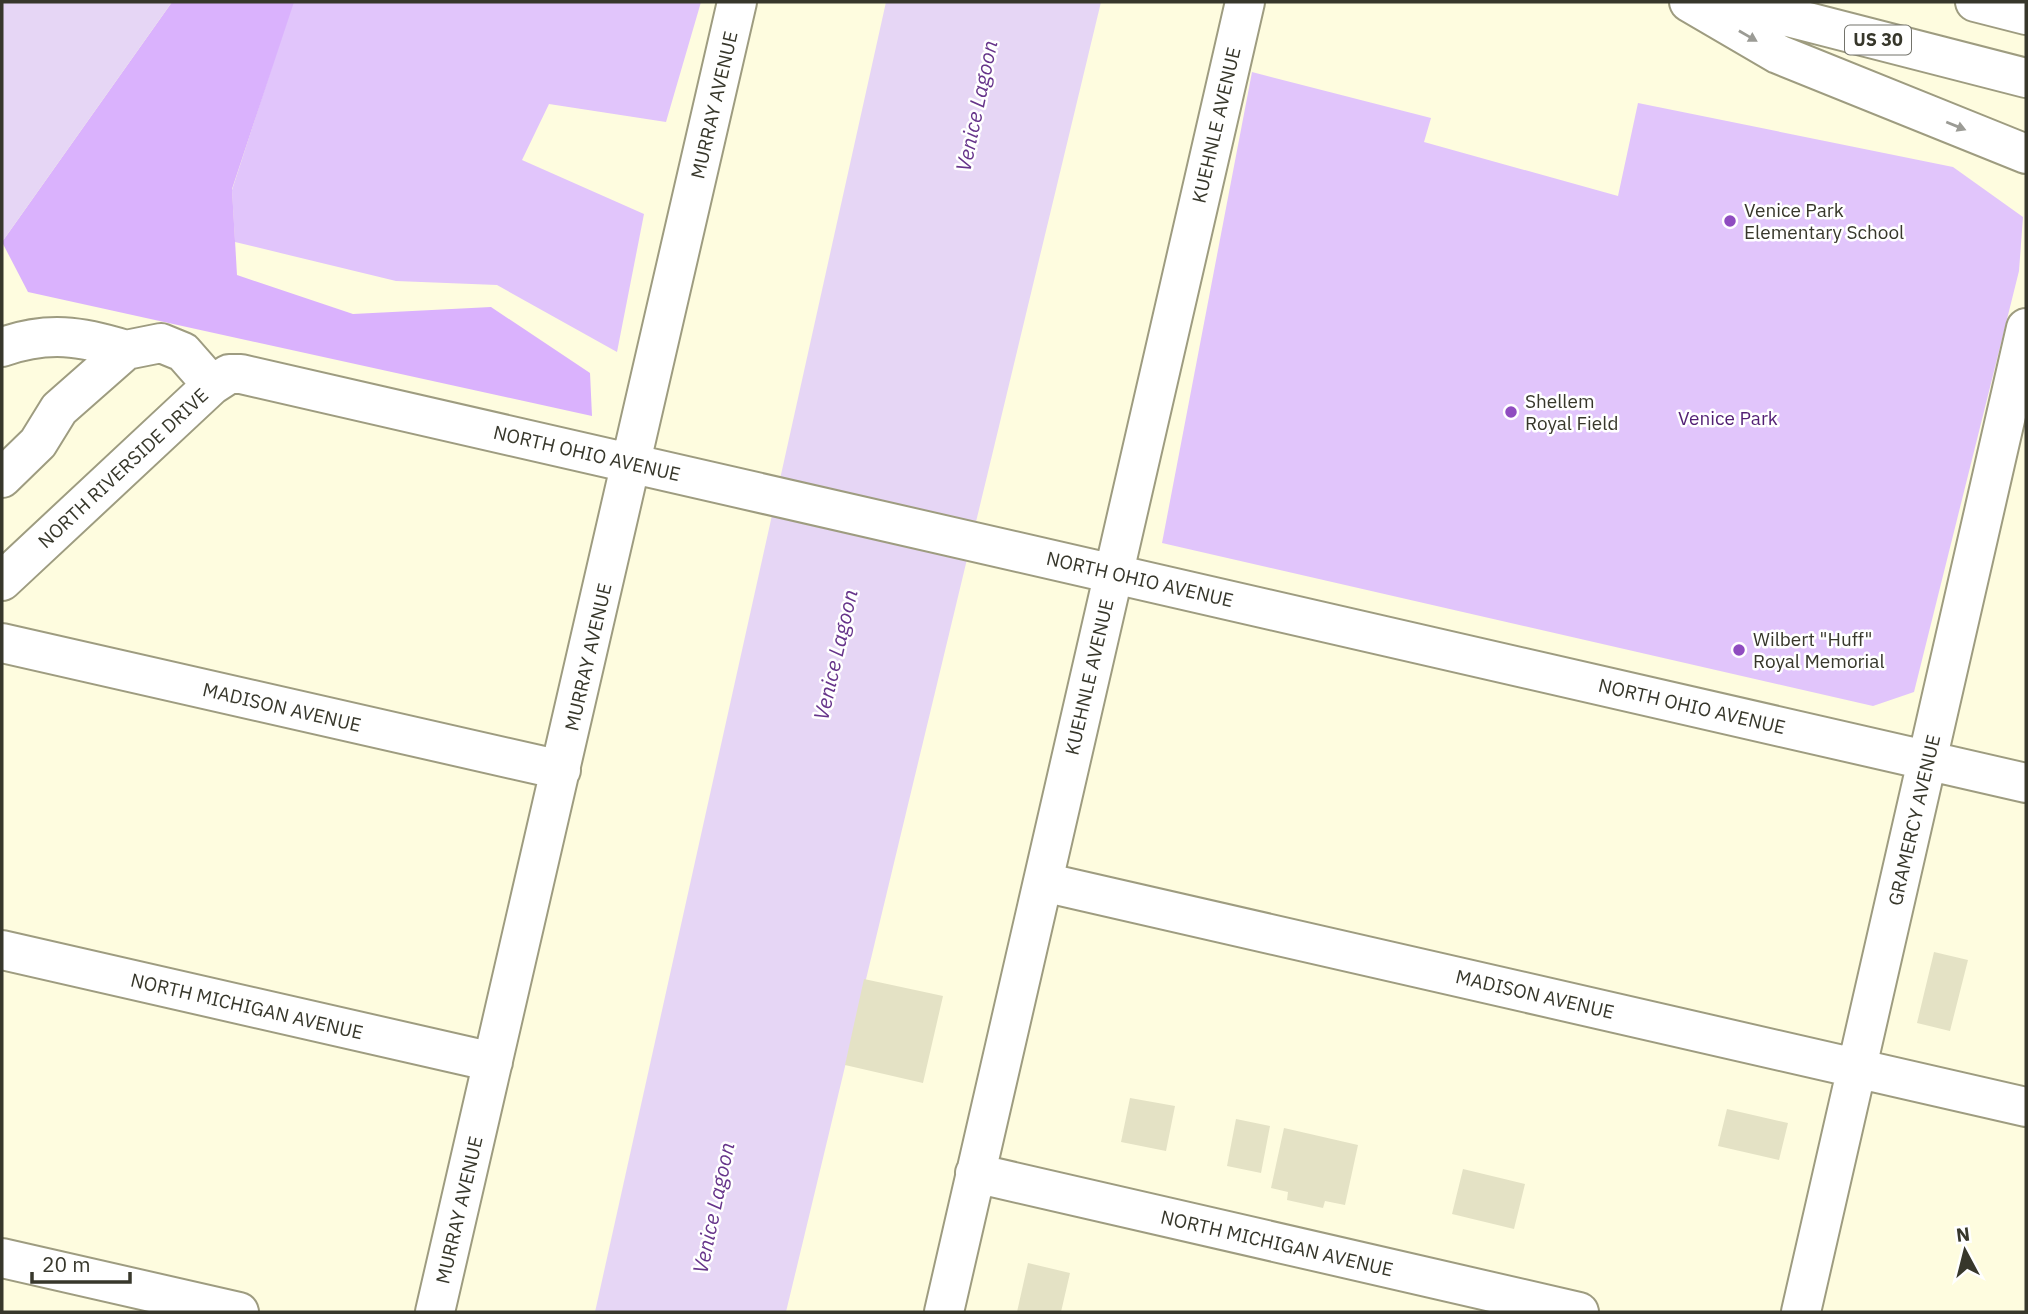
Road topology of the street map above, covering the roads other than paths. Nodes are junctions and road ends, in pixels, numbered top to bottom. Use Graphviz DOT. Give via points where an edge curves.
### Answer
graph roads {
  1 [pos="737,2"];
  2 [pos="1245,2"];
  3 [pos="1689,2"];
  4 [pos="1730,2"];
  5 [pos="1975,2"];
  6 [pos="2026,15"];
  7 [pos="2026,78"];
  8 [pos="2026,155"];
  9 [pos="2026,328"];
  10 [pos="2,346"];
  11 [pos="126,350"];
  12 [pos="253,375"];
  13 [pos="212,385"];
  14 [pos="2012,455"];
  15 [pos="632,464"];
  16 [pos="2,478"];
  17 [pos="1113,572"];
  18 [pos="2,581"];
  19 [pos="2,643"];
  20 [pos="1927,761"];
  21 [pos="561,770"];
  22 [pos="2026,783"];
  23 [pos="1043,882"];
  24 [pos="2,950"];
  25 [pos="493,1062"];
  26 [pos="1858,1068"];
  27 [pos="2026,1107"];
  28 [pos="975,1173"];
  29 [pos="2,1258"];
  30 [pos="239,1312"];
  31 [pos="435,1312"];
  32 [pos="944,1312"];
  33 [pos="1579,1312"];
  34 [pos="1801,1312"];
  1 -- 15 [label="main road, MURRAY AVENUE"];
  2 -- 17 [label="main road, KUEHNLE AVENUE"];
  3 -- 8 [label="main road, one-way" via="1778,54"];
  4 -- 7 [label="main road, US 30"];
  5 -- 6 [label="main road"];
  9 -- 14 [label="main road, GRAMERCY AVENUE"];
  10 -- 11 [label="main road" via="20,340 80,336"];
  11 -- 13 [label="main road" via="161,343 183,352"];
  11 -- 16 [label="main road" via="59,409 38,443"];
  12 -- 13 [label="main road, NORTH RIVERSIDE DRIVE" via="229,374"];
  12 -- 15 [label="main road, NORTH OHIO AVENUE"];
  13 -- 18 [label="main road, NORTH RIVERSIDE DRIVE"];
  14 -- 20 [label="main road, GRAMERCY AVENUE"];
  15 -- 17 [label="main road, NORTH OHIO AVENUE"];
  15 -- 21 [label="main road, MURRAY AVENUE"];
  17 -- 20 [label="main road, NORTH OHIO AVENUE"];
  17 -- 23 [label="main road, KUEHNLE AVENUE"];
  19 -- 21 [label="main road, MADISON AVENUE"];
  20 -- 22 [label="main road, NORTH OHIO AVENUE"];
  20 -- 26 [label="main road, GRAMERCY AVENUE"];
  21 -- 25 [label="main road, MURRAY AVENUE"];
  23 -- 26 [label="main road, MADISON AVENUE"];
  23 -- 28 [label="main road, KUEHNLE AVENUE"];
  24 -- 25 [label="main road, NORTH MICHIGAN AVENUE"];
  25 -- 31 [label="main road, MURRAY AVENUE"];
  26 -- 27 [label="main road, MADISON AVENUE"];
  26 -- 34 [label="main road, GRAMERCY AVENUE"];
  28 -- 32 [label="main road, KUEHNLE AVENUE"];
  28 -- 33 [label="main road, NORTH MICHIGAN AVENUE"];
  29 -- 30 [label="main road"];
}
